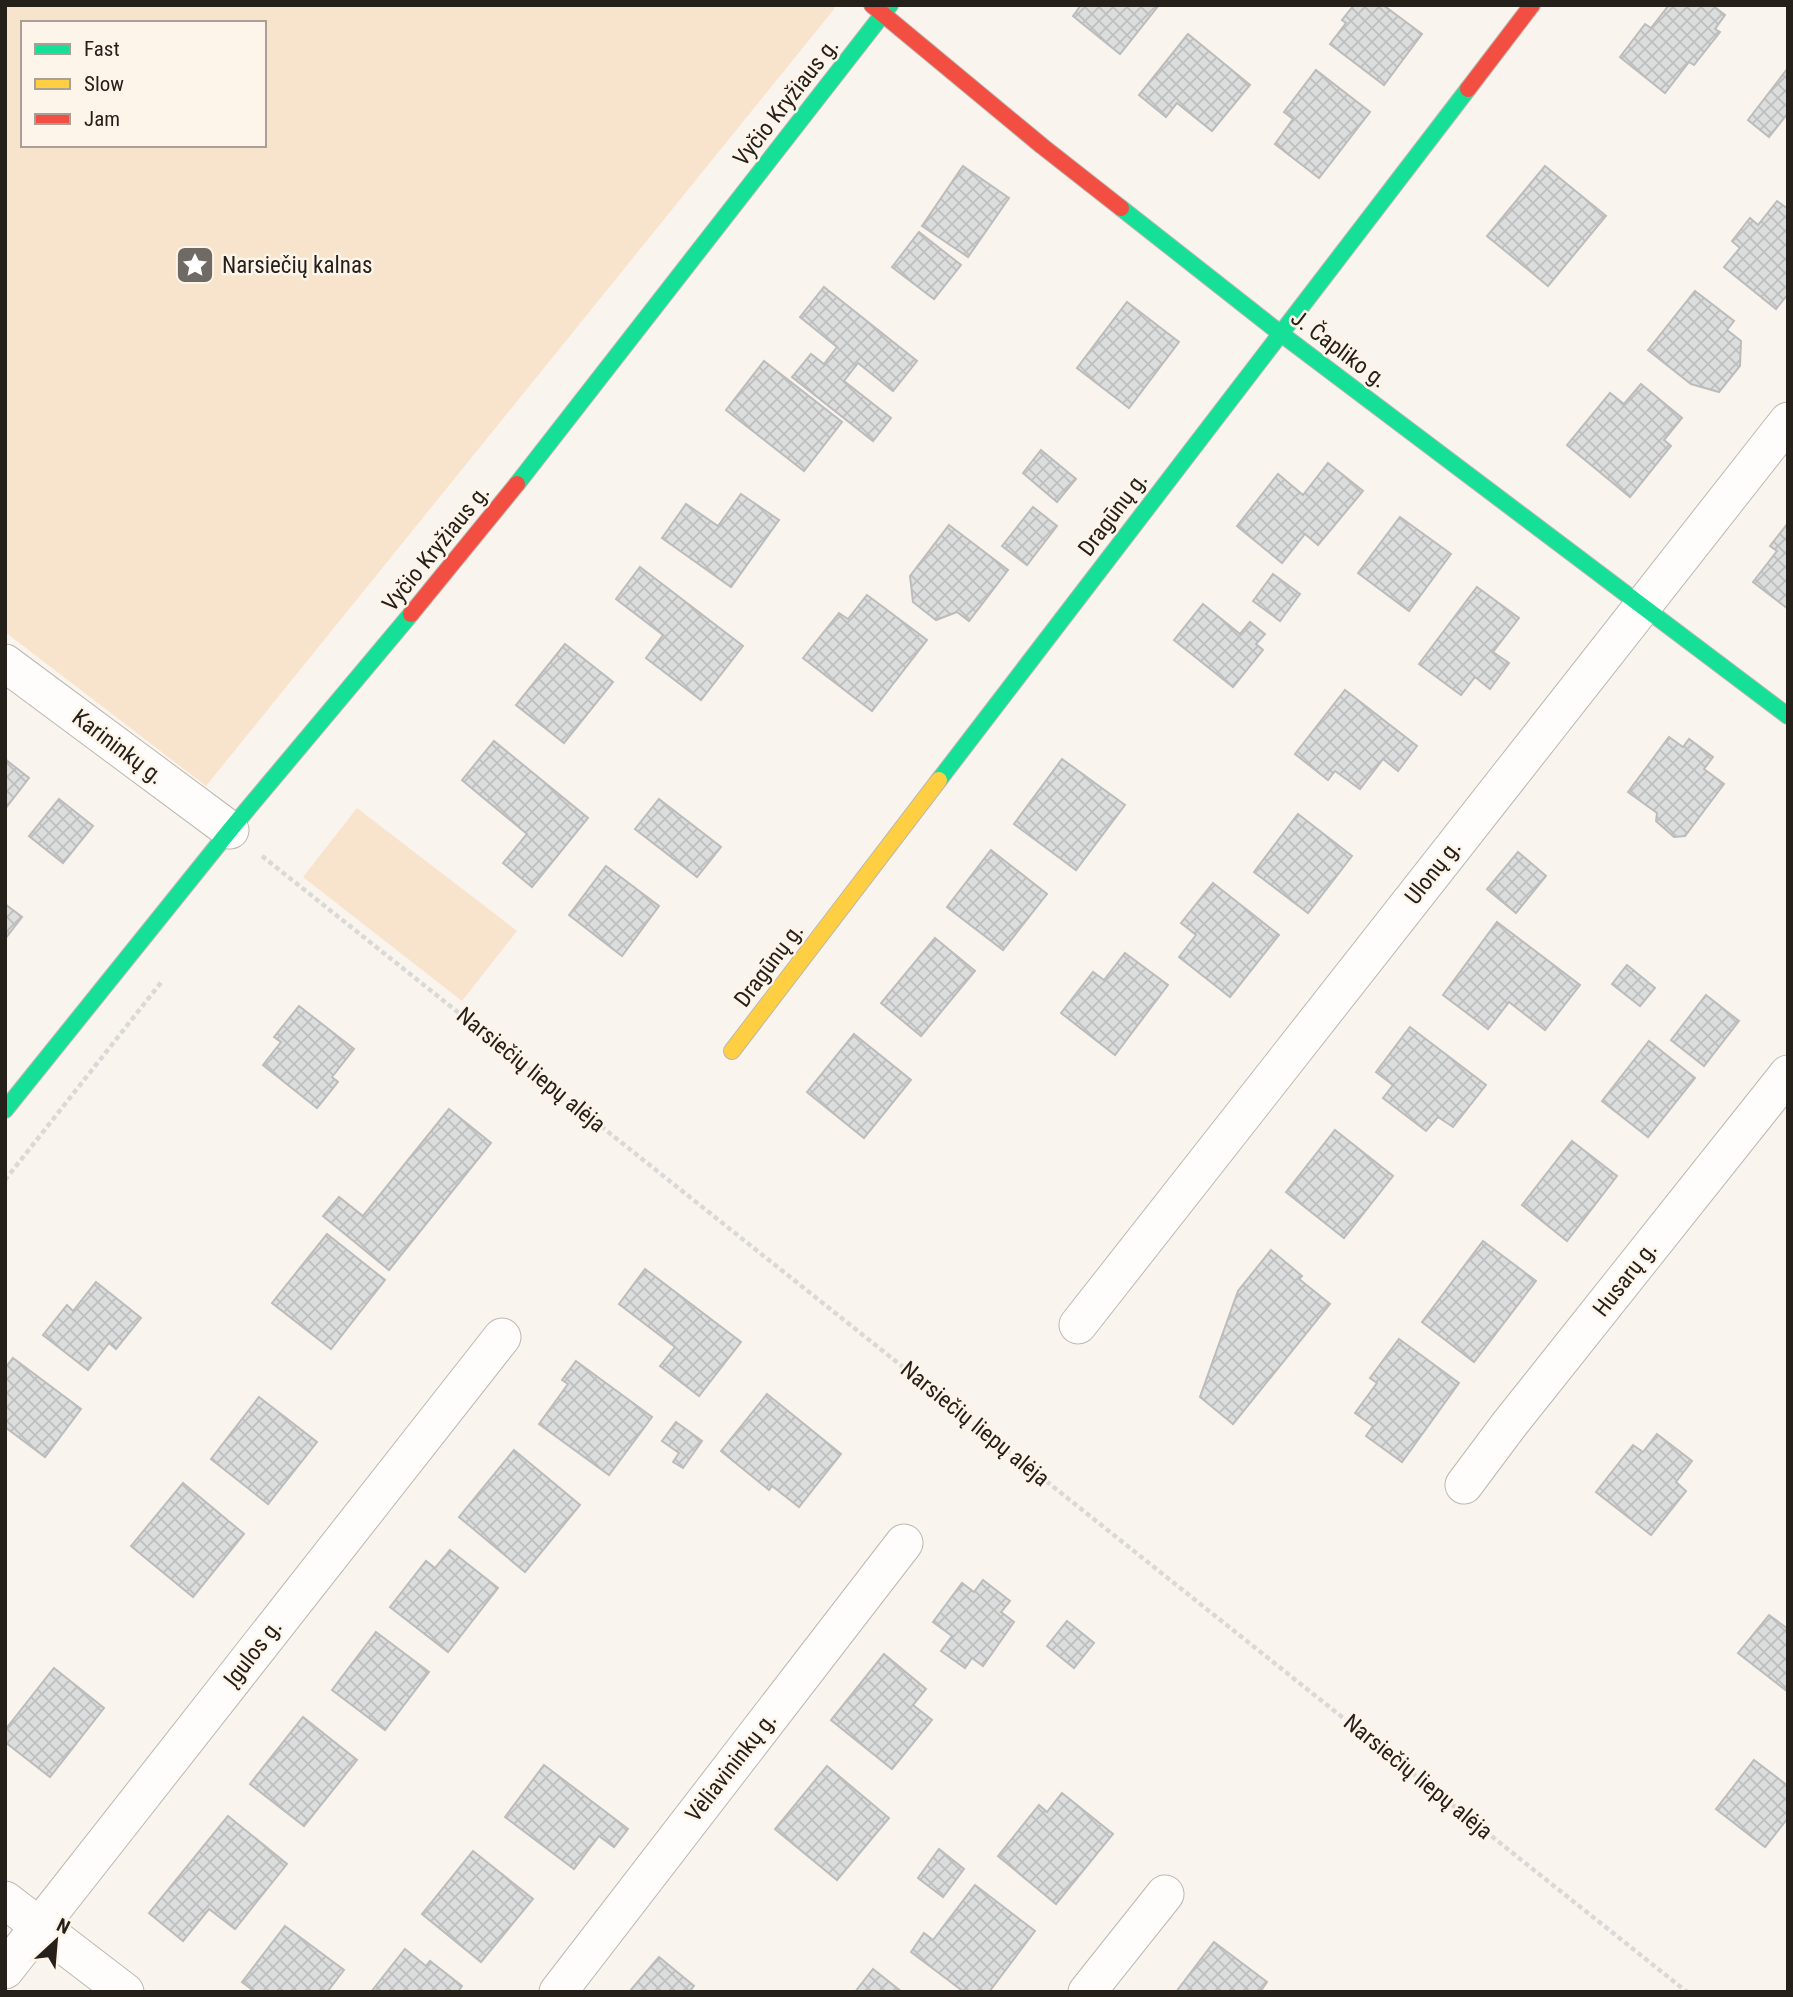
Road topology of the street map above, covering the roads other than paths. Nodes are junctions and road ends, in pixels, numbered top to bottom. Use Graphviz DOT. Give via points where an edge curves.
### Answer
graph roads {
  1 [pos="1532,5"];
  2 [pos="882,8"];
  3 [pos="1280,333"];
  4 [pos="1788,421"];
  5 [pos="1641,607"];
  6 [pos="5,663"];
  7 [pos="1788,716"];
  8 [pos="230,831"];
  9 [pos="732,1051"];
  10 [pos="1788,1074"];
  11 [pos="5,1110"];
  12 [pos="1078,1325"];
  13 [pos="502,1338"];
  14 [pos="1464,1485"];
  15 [pos="904,1543"];
  16 [pos="1166,1894"];
  17 [pos="5,1900"];
  18 [pos="39,1925"];
  19 [pos="5,1970"];
  20 [pos="125,1992"];
  21 [pos="558,1992"];
  22 [pos="1087,1992"];
  1 -- 3 [label="street, Dragūnų g."];
  2 -- 3 [label="street, J. Čapliko g." via="1042,146"];
  2 -- 8 [label="street, Vyčio Kryžiaus g." via="561,430"];
  3 -- 5 [label="street, J. Čapliko g."];
  3 -- 9 [label="street, Dragūnų g."];
  4 -- 5 [label="street, Ulonų g."];
  5 -- 7 [label="street, J. Čapliko g."];
  5 -- 12 [label="street, Ulonų g."];
  6 -- 8 [label="street, Karininkų g."];
  8 -- 11 [label="street, Vyčio Kryžiaus g."];
  10 -- 14 [label="street, Husarų g."];
  13 -- 18 [label="street, Įgulos g."];
  15 -- 21 [label="street, Vėliavininkų g."];
  16 -- 22 [label="street"];
  17 -- 18 [label="street"];
  18 -- 19 [label="street, Įgulos g."];
  18 -- 20 [label="street"];
}
